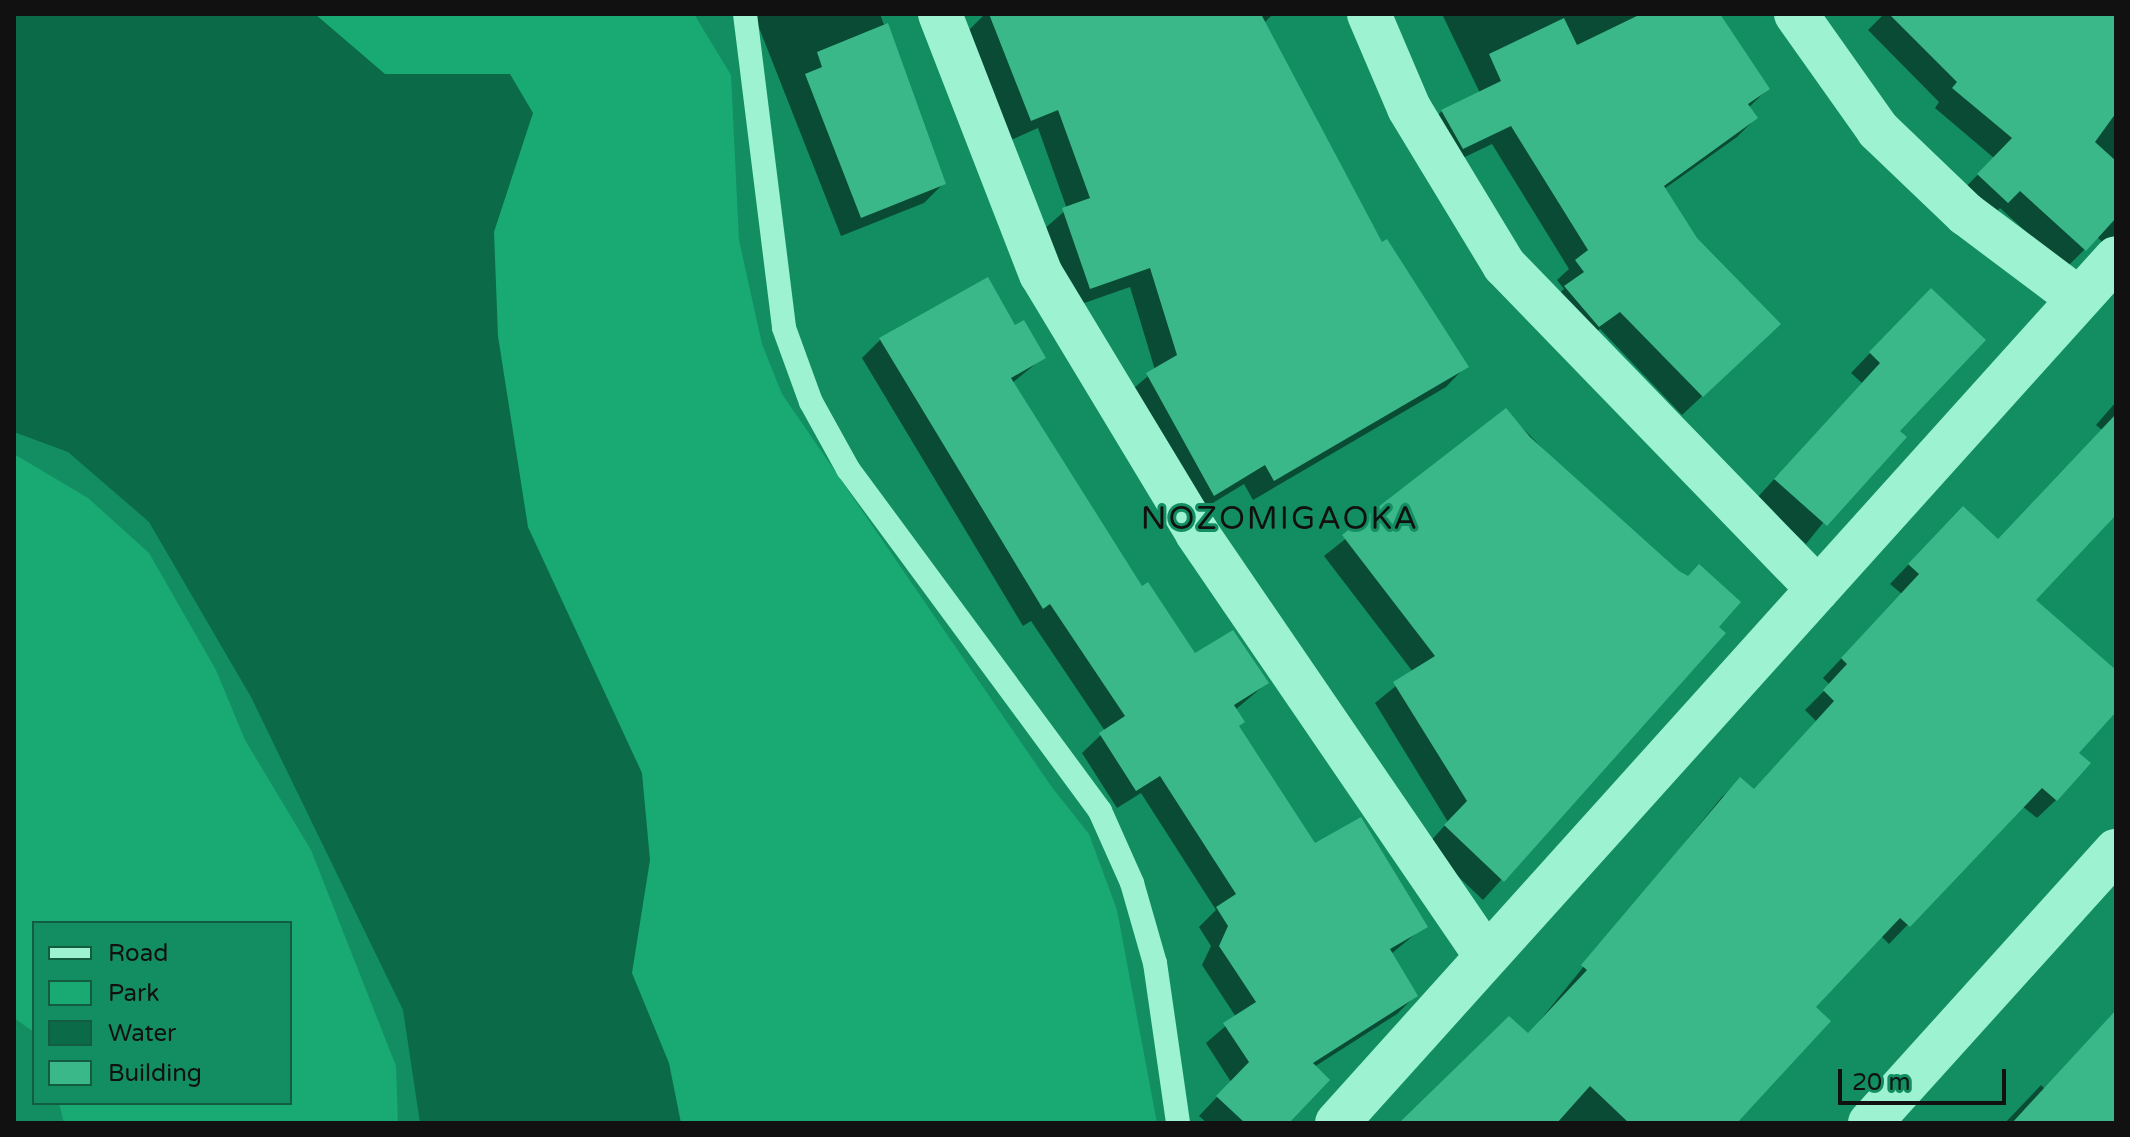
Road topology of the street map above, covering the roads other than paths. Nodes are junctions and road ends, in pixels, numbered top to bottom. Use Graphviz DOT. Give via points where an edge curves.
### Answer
graph roads {
  1 [pos="745,14"];
  2 [pos="940,14"];
  3 [pos="1369,14"];
  4 [pos="1796,14"];
  5 [pos="2116,258"];
  6 [pos="2078,298"];
  7 [pos="1818,589"];
  8 [pos="2116,851"];
  9 [pos="1486,956"];
  10 [pos="1178,1123"];
  11 [pos="1337,1123"];
  12 [pos="1870,1123"];
  1 -- 10 [label="lane" via="784,328 811,402 848,469 1100,811 1132,883 1155,963"];
  2 -- 9 [label="street" via="1041,274 1197,533"];
  3 -- 7 [label="street" via="1409,108 1504,265"];
  4 -- 6 [label="street" via="1878,130 1966,214"];
  5 -- 6 [label="street"];
  6 -- 7 [label="street"];
  7 -- 9 [label="street"];
  8 -- 12 [label="street"];
  9 -- 11 [label="street"];
}
